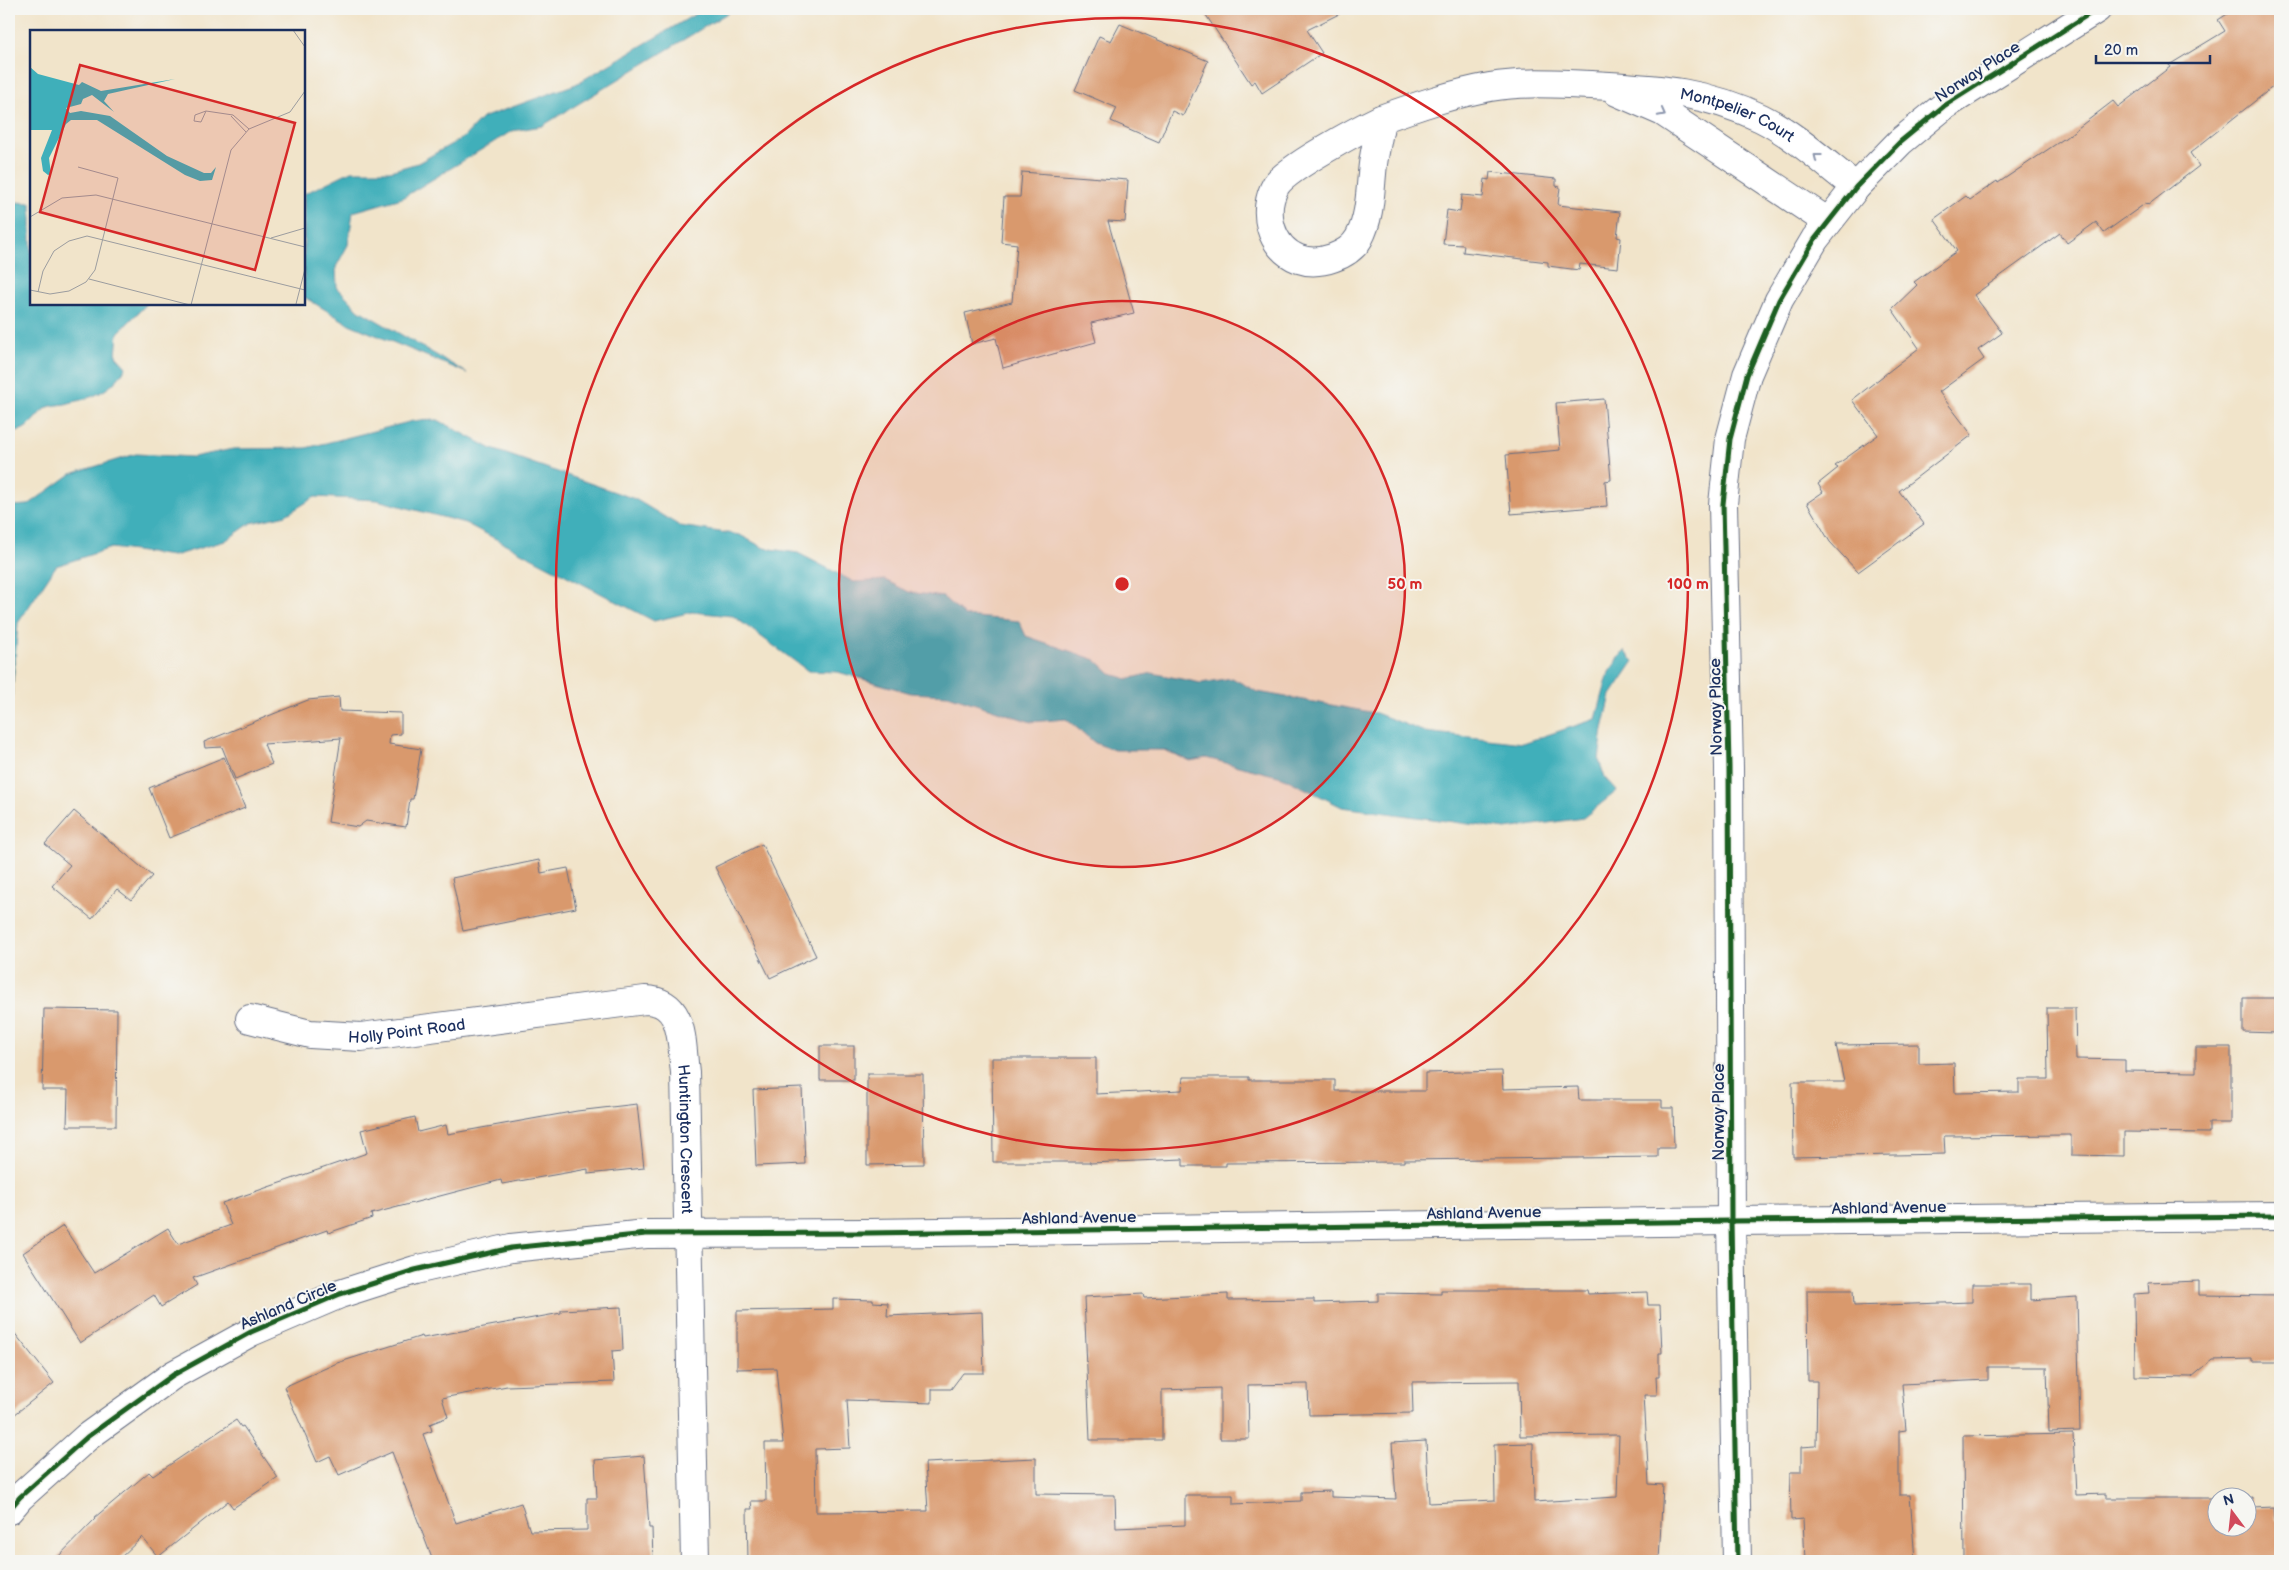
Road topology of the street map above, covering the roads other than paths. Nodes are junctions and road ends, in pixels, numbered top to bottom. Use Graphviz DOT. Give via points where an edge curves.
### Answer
graph roads {
  1 [pos="2097,9"];
  2 [pos="1602,86"];
  3 [pos="1381,119"];
  4 [pos="1856,187"];
  5 [pos="1828,222"];
  6 [pos="564,1011"];
  7 [pos="250,1019"];
  8 [pos="2280,1216"];
  9 [pos="1731,1221"];
  10 [pos="689,1233"];
  11 [pos="9,1510"];
  12 [pos="695,1561"];
  13 [pos="1737,1561"];
  1 -- 4 [label="street, Norway Place" via="1944,106 1900,142"];
  2 -- 3 [label="street, Montpelier Court" via="1541,83 1491,87 1431,100"];
  4 -- 2 [label="street, Montpelier Court, one-way" via="1763,119 1718,100 1661,88"];
  2 -- 5 [label="street, Montpelier Court, one-way" via="1663,112"];
  3 -- 3 [label="street, Montpelier Court" via="1367,220 1358,240 1342,254 1321,261 1299,259 1281,247 1272,234 1268,209 1276,185 1351,134"];
  4 -- 5 [label="street, Norway Place"];
  5 -- 9 [label="street, Norway Place" via="1778,300 1747,375 1730,439 1723,504 1730,767"];
  6 -- 7 [label="street, Holly Point Road" via="361,1036 310,1034"];
  6 -- 10 [label="street, Huntington Crescent" via="657,1000 671,1009 678,1020 685,1072"];
  8 -- 9 [label="street, Ashland Avenue"];
  9 -- 10 [label="street, Ashland Avenue"];
  9 -- 13 [label="street, Norway Place"];
  10 -- 11 [label="street, Ashland Circle" via="646,1234 510,1248 415,1270 340,1294 251,1332 173,1375 86,1437"];
  10 -- 12 [label="street, Huntington Crescent"];
}
